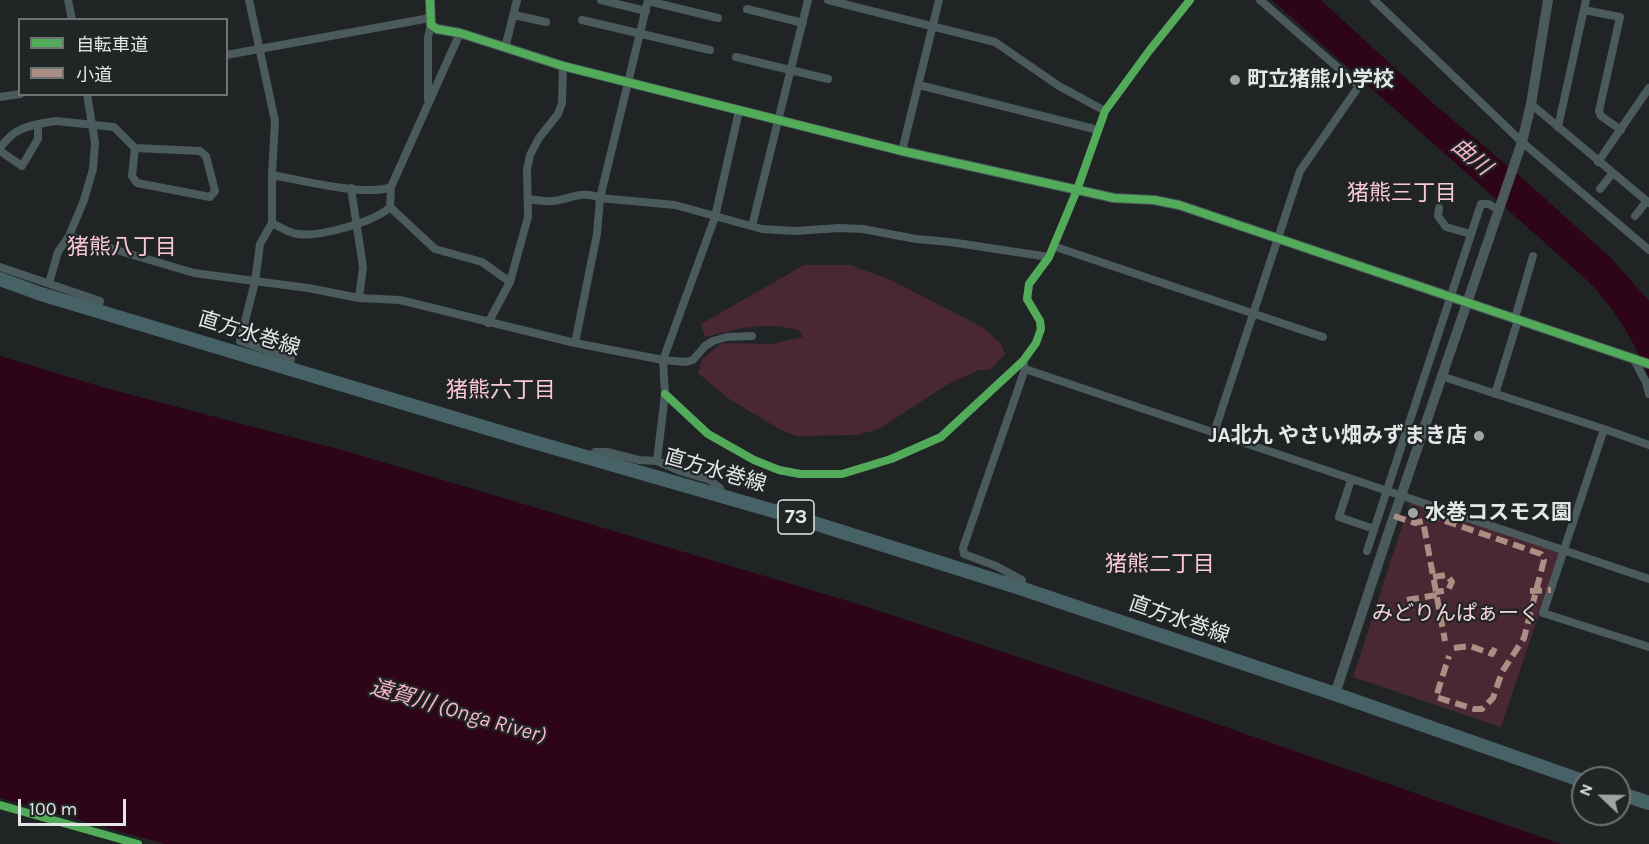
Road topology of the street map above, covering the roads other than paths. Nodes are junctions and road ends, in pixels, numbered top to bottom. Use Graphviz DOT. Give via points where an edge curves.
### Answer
graph roads {
  1 [pos="68,0"];
  2 [pos="249,0"];
  3 [pos="430,0"];
  4 [pos="517,0"];
  5 [pos="601,0"];
  6 [pos="648,0"];
  7 [pos="808,0"];
  8 [pos="828,0"];
  9 [pos="939,0"];
  10 [pos="1190,0"];
  11 [pos="1260,0"];
  12 [pos="1374,0"];
  13 [pos="1548,0"];
  14 [pos="1586,0"];
  15 [pos="747,9"];
  16 [pos="1584,10"];
  17 [pos="646,11"];
  18 [pos="513,15"];
  19 [pos="72,18"];
  20 [pos="718,18"];
  21 [pos="582,20"];
  22 [pos="431,22"];
  23 [pos="546,22"];
  24 [pos="803,23"];
  25 [pos="933,26"];
  26 [pos="460,33"];
  27 [pos="640,34"];
  28 [pos="505,48"];
  29 [pos="258,50"];
  30 [pos="710,50"];
  31 [pos="228,55"];
  32 [pos="736,57"];
  33 [pos="428,66"];
  34 [pos="563,66"];
  35 [pos="443,68"];
  36 [pos="790,70"];
  37 [pos="828,79"];
  38 [pos="628,83"];
  39 [pos="919,85"];
  40 [pos="1649,88"];
  41 [pos="18,94"];
  42 [pos="87,96"];
  43 [pos="0,97"];
  44 [pos="428,102"];
  45 [pos="1531,104"];
  46 [pos="738,111"];
  47 [pos="1105,111"];
  48 [pos="778,120"];
  49 [pos="38,124"];
  50 [pos="93,126"];
  51 [pos="1558,127"];
  52 [pos="1098,130"];
  53 [pos="1621,130"];
  54 [pos="1521,142"];
  55 [pos="135,148"];
  56 [pos="0,150"];
  57 [pos="902,152"];
  58 [pos="1598,162"];
  59 [pos="1612,174"];
  60 [pos="272,175"];
  61 [pos="391,187"];
  62 [pos="351,188"];
  63 [pos="1600,189"];
  64 [pos="1077,190"];
  65 [pos="600,198"];
  66 [pos="528,199"];
  67 [pos="1648,202"];
  68 [pos="390,207"];
  69 [pos="1439,208"];
  70 [pos="1498,208"];
  71 [pos="715,216"];
  72 [pos="1635,216"];
  73 [pos="272,223"];
  74 [pos="357,223"];
  75 [pos="752,226"];
  76 [pos="1471,234"];
  77 [pos="69,236"];
  78 [pos="1278,239"];
  79 [pos="1053,246"];
  80 [pos="1649,250"];
  81 [pos="1533,256"];
  82 [pos="1049,257"];
  83 [pos="0,267"];
  84 [pos="0,279"];
  85 [pos="255,282"];
  86 [pos="510,282"];
  87 [pos="49,283"];
  88 [pos="359,297"];
  89 [pos="1450,297"];
  90 [pos="1467,303"];
  91 [pos="97,310"];
  92 [pos="1254,314"];
  93 [pos="1516,319"];
  94 [pos="488,322"];
  95 [pos="752,336"];
  96 [pos="1323,337"];
  97 [pos="575,343"];
  98 [pos="663,360"];
  99 [pos="1640,361"];
  100 [pos="1024,365"];
  101 [pos="289,369"];
  102 [pos="1441,376"];
  103 [pos="664,394"];
  104 [pos="1495,394"];
  105 [pos="1649,394"];
  106 [pos="1604,429"];
  107 [pos="1214,433"];
  108 [pos="1649,445"];
  109 [pos="590,457"];
  110 [pos="657,461"];
  111 [pos="1351,480"];
  112 [pos="1386,491"];
  113 [pos="720,494"];
  114 [pos="1400,496"];
  115 [pos="1374,528"];
  116 [pos="1564,550"];
  117 [pos="1367,551"];
  118 [pos="1649,579"];
  119 [pos="1020,588"];
  120 [pos="1649,647"];
  121 [pos="1335,694"];
  122 [pos="1571,777"];
  123 [pos="1631,797"];
  124 [pos="1649,803"];
  1 -- 19 [label="street"];
  2 -- 29 [label="street"];
  3 -- 22 [label="street"];
  4 -- 18 [label="street"];
  5 -- 17 [label="street"];
  6 -- 17 [label="street"];
  6 -- 20 [label="street"];
  7 -- 24 [label="street"];
  8 -- 25 [label="street"];
  9 -- 25 [label="street"];
  10 -- 47 [label="street"];
  11 -- 78 [label="street" via="1359,86 1300,171"];
  12 -- 54 [label="street"];
  13 -- 45 [label="street"];
  14 -- 16 [label="street"];
  15 -- 24 [label="street"];
  16 -- 51 [label="street"];
  16 -- 53 [label="street" via="1620,17 1599,111"];
  17 -- 27 [label="street"];
  18 -- 23 [label="street"];
  18 -- 28 [label="street"];
  21 -- 27 [label="street"];
  22 -- 26 [label="street" via="436,29"];
  22 -- 29 [label="street"];
  22 -- 33 [label="street"];
  24 -- 36 [label="street"];
  25 -- 39 [label="street"];
  25 -- 47 [label="street" via="995,42 1059,86"];
  26 -- 28 [label="street"];
  26 -- 35 [label="street"];
  27 -- 30 [label="street"];
  27 -- 38 [label="street"];
  28 -- 34 [label="street"];
  29 -- 31 [label="street"];
  29 -- 60 [label="street" via="275,121"];
  32 -- 36 [label="street"];
  33 -- 35 [label="street"];
  33 -- 44 [label="street"];
  34 -- 38 [label="street"];
  34 -- 66 [label="street" via="558,114 530,155"];
  35 -- 44 [label="street"];
  36 -- 37 [label="street"];
  36 -- 48 [label="street"];
  38 -- 46 [label="street"];
  38 -- 65 [label="street"];
  39 -- 52 [label="street"];
  39 -- 57 [label="street"];
  40 -- 53 [label="street"];
  41 -- 43 [label="street"];
  42 -- 50 [label="street"];
  44 -- 61 [label="street"];
  45 -- 51 [label="street"];
  45 -- 54 [label="street"];
  46 -- 48 [label="street"];
  46 -- 71 [label="street"];
  47 -- 52 [label="street"];
  48 -- 57 [label="street"];
  48 -- 75 [label="street"];
  49 -- 50 [label="street" via="57,121"];
  49 -- 56 [label="street" via="9,136"];
  49 -- 56 [label="street" via="38,139 22,166"];
  50 -- 55 [label="street" via="114,127"];
  50 -- 77 [label="street" via="93,169"];
  51 -- 58 [label="street"];
  52 -- 64 [label="street"];
  53 -- 58 [label="street"];
  54 -- 70 [label="street"];
  54 -- 80 [label="street"];
  55 -- 55 [label="street" via="200,151 206,156 215,190 210,197 136,183 132,176"];
  57 -- 64 [label="street"];
  58 -- 59 [label="street"];
  59 -- 63 [label="street"];
  59 -- 67 [label="street"];
  60 -- 62 [label="street"];
  60 -- 73 [label="street"];
  61 -- 62 [label="street"];
  61 -- 68 [label="street"];
  62 -- 74 [label="street"];
  64 -- 78 [label="street" via="1179,205"];
  64 -- 79 [label="street"];
  65 -- 66 [label="street" via="593,195 553,201"];
  65 -- 71 [label="street" via="675,205"];
  65 -- 97 [label="street" via="597,234"];
  66 -- 86 [label="street" via="528,217"];
  67 -- 72 [label="street"];
  68 -- 74 [label="street" via="383,215"];
  68 -- 86 [label="street" via="435,249 482,262"];
  69 -- 76 [label="street" via="1438,216 1446,227"];
  70 -- 76 [label="street" via="1481,204"];
  70 -- 90 [label="street"];
  71 -- 75 [label="street"];
  71 -- 98 [label="street"];
  73 -- 74 [label="street" via="296,234"];
  73 -- 85 [label="street" via="261,244"];
  74 -- 88 [label="street" via="363,267"];
  75 -- 82 [label="street" via="795,231 863,229"];
  76 -- 89 [label="street"];
  77 -- 85 [label="street" via="194,273"];
  77 -- 87 [label="street" via="58,252"];
  78 -- 89 [label="street"];
  78 -- 92 [label="street"];
  79 -- 82 [label="street"];
  79 -- 92 [label="street"];
  81 -- 93 [label="street"];
  82 -- 100 [label="street" via="1029,284 1027,299 1041,329"];
  83 -- 87 [label="street"];
  84 -- 91 [label="main road, 直方水巻線 / 73"];
  85 -- 88 [label="street"];
  85 -- 101 [label="street" via="240,341 291,359"];
  86 -- 94 [label="street"];
  87 -- 91 [label="street" via="100,301"];
  88 -- 94 [label="street" via="400,300"];
  89 -- 90 [label="street"];
  89 -- 112 [label="street"];
  90 -- 93 [label="street"];
  90 -- 102 [label="street"];
  91 -- 101 [label="main road, 直方水巻線 / 73"];
  92 -- 96 [label="street"];
  92 -- 107 [label="street"];
  93 -- 99 [label="street"];
  93 -- 104 [label="street"];
  94 -- 97 [label="street"];
  95 -- 98 [label="street" via="713,340 686,362"];
  97 -- 98 [label="street"];
  98 -- 103 [label="street"];
  99 -- 105 [label="street"];
  100 -- 103 [label="street" via="941,437 891,459 842,474 800,474 754,460 708,434"];
  100 -- 107 [label="street"];
  100 -- 119 [label="street" via="963,548 964,554 1022,580"];
  101 -- 109 [label="main road, 直方水巻線 / 73"];
  102 -- 104 [label="street"];
  102 -- 114 [label="street"];
  103 -- 110 [label="street"];
  104 -- 106 [label="street"];
  106 -- 108 [label="street"];
  106 -- 116 [label="street"];
  107 -- 111 [label="street"];
  109 -- 110 [label="street" via="595,452 607,452"];
  109 -- 113 [label="main road, 直方水巻線 / 73"];
  110 -- 113 [label="street" via="710,480 720,488"];
  111 -- 112 [label="street"];
  111 -- 115 [label="street" via="1339,517"];
  112 -- 114 [label="street"];
  112 -- 115 [label="street"];
  113 -- 119 [label="main road, 直方水巻線 / 73"];
  114 -- 116 [label="street"];
  114 -- 121 [label="street"];
  115 -- 117 [label="street"];
  116 -- 118 [label="street"];
  116 -- 120 [label="street" via="1543,613"];
  119 -- 121 [label="main road, 直方水巻線 / 73"];
  121 -- 122 [label="main road, 直方水巻線 / 73"];
  123 -- 124 [label="main road"];
}
